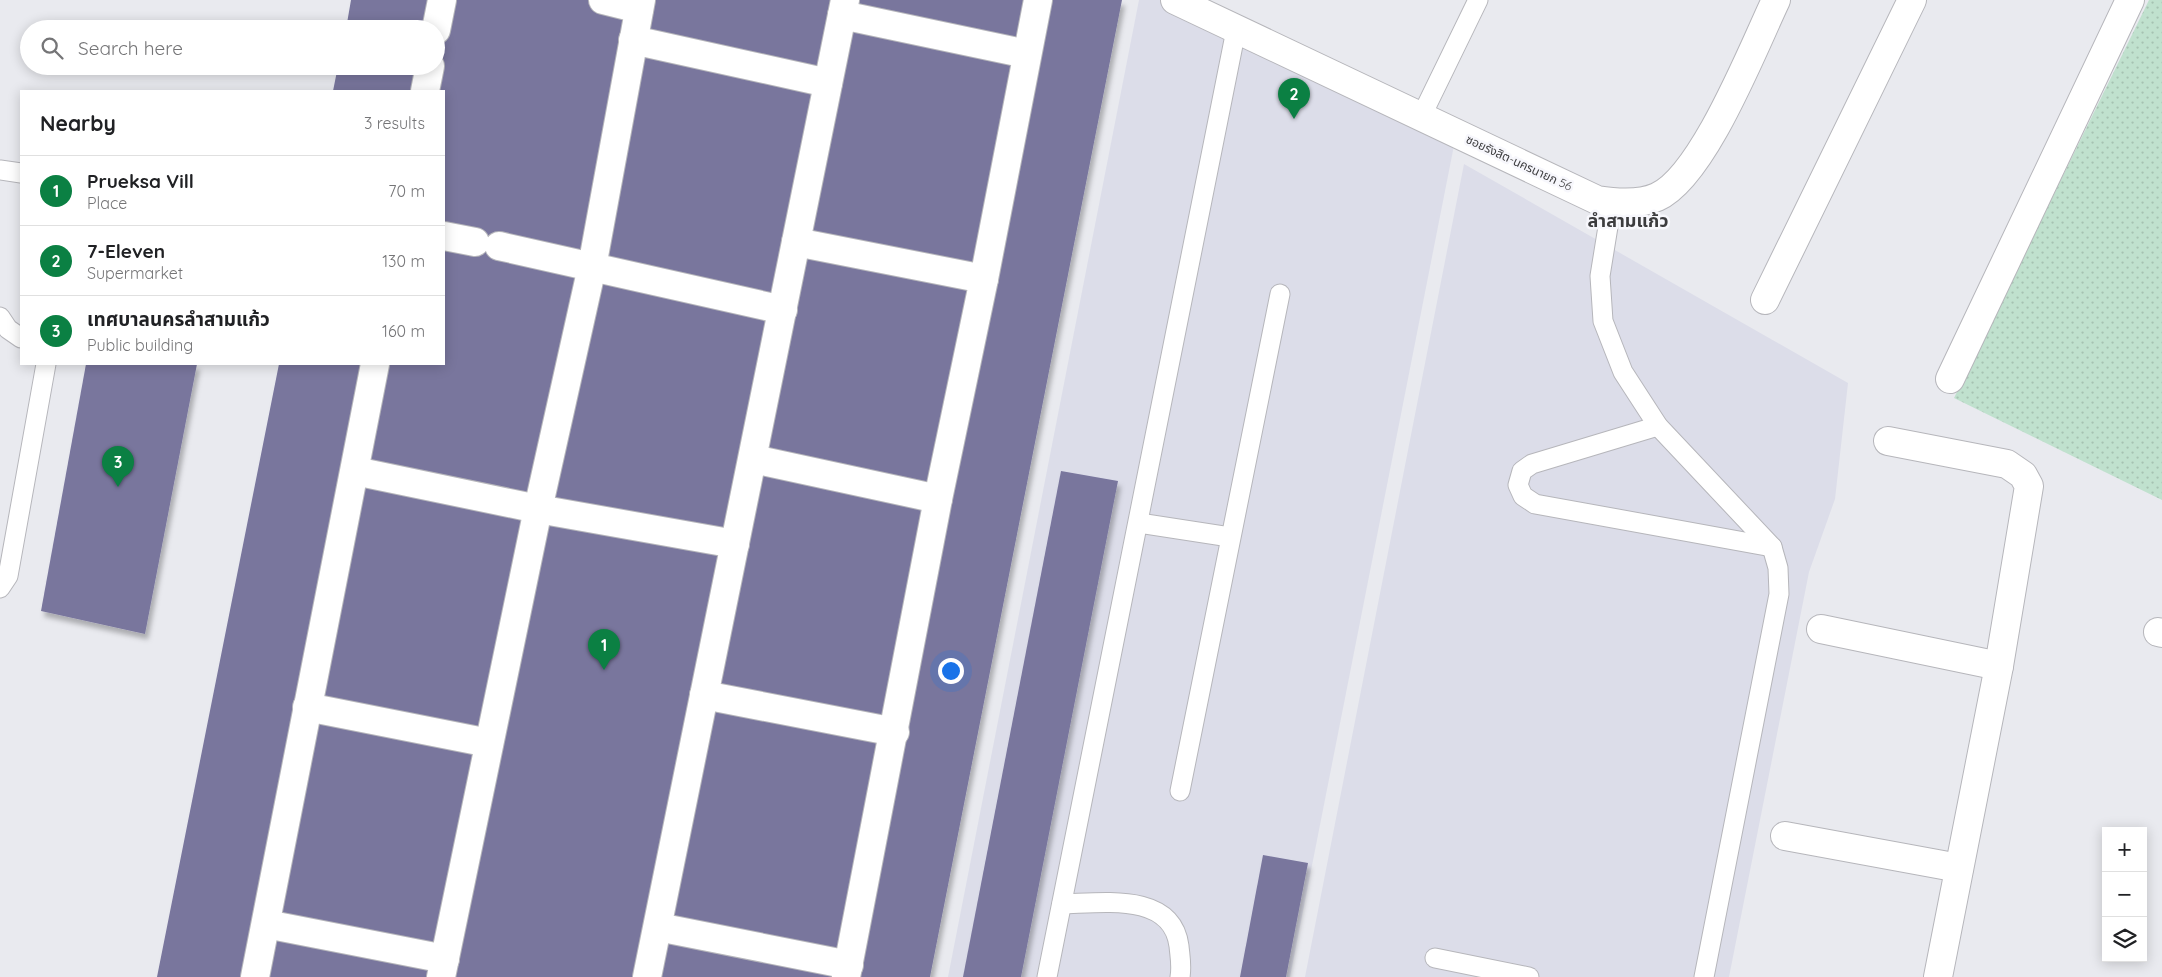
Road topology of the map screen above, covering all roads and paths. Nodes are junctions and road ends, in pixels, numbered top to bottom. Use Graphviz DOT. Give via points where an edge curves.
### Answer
graph roads {
  1 [pos="442,0"];
  2 [pos="604,0"];
  3 [pos="1038,0"];
  4 [pos="1478,0"];
  5 [pos="1776,0"];
  6 [pos="1912,0"];
  7 [pos="2130,0"];
  8 [pos="1178,1"];
  9 [pos="640,5"];
  10 [pos="843,7"];
  11 [pos="438,20"];
  12 [pos="1236,30"];
  13 [pos="633,40"];
  14 [pos="1026,54"];
  15 [pos="428,75"];
  16 [pos="828,83"];
  17 [pos="425,90"];
  18 [pos="1421,117"];
  19 [pos="0,170"];
  20 [pos="20,173"];
  21 [pos="1612,202"];
  22 [pos="445,236"];
  23 [pos="796,242"];
  24 [pos="592,267"];
  25 [pos="984,278"];
  26 [pos="1280,294"];
  27 [pos="1764,300"];
  28 [pos="783,310"];
  29 [pos="0,317"];
  30 [pos="20,337"];
  31 [pos="46,365"];
  32 [pos="375,365"];
  33 [pos="1950,379"];
  34 [pos="1658,426"];
  35 [pos="1888,441"];
  36 [pos="753,459"];
  37 [pos="355,471"];
  38 [pos="938,499"];
  39 [pos="538,509"];
  40 [pos="1139,523"];
  41 [pos="1230,537"];
  42 [pos="734,544"];
  43 [pos="1772,547"];
  44 [pos="0,588"];
  45 [pos="1821,630"];
  46 [pos="1999,666"];
  47 [pos="704,695"];
  48 [pos="307,707"];
  49 [pos="895,732"];
  50 [pos="489,743"];
  51 [pos="1180,791"];
  52 [pos="1786,836"];
  53 [pos="1959,868"];
  54 [pos="1062,904"];
  55 [pos="266,924"];
  56 [pos="658,926"];
  57 [pos="1435,958"];
  58 [pos="443,968"];
  59 [pos="848,971"];
  60 [pos="255,977"];
  61 [pos="647,977"];
  62 [pos="1047,977"];
  63 [pos="1180,977"];
  64 [pos="1529,977"];
  65 [pos="1704,977"];
  66 [pos="1938,977"];
  1 -- 11 [label="street"];
  2 -- 9 [label="street"];
  3 -- 14 [label="street"];
  4 -- 18 [label="lane"];
  5 -- 21 [label="street, ซอยรังสิต-นครนายก 56" via="1699,154 1678,183 1658,196 1637,202"];
  6 -- 27 [label="street"];
  7 -- 33 [label="street"];
  8 -- 12 [label="street, ซอยรังสิต-นครนายก 56"];
  9 -- 13 [label="street"];
  10 -- 14 [label="street"];
  10 -- 16 [label="street"];
  12 -- 18 [label="street, ซอยรังสิต-นครนายก 56"];
  12 -- 40 [label="lane"];
  13 -- 16 [label="street"];
  13 -- 24 [label="street"];
  14 -- 25 [label="street"];
  15 -- 17 [label="street"];
  16 -- 23 [label="street"];
  18 -- 21 [label="street, ซอยรังสิต-นครนายก 56" via="1597,200"];
  19 -- 20 [label="lane"];
  21 -- 34 [label="lane" via="1600,276 1603,320 1623,372"];
  22 -- 24 [label="street"];
  23 -- 25 [label="street"];
  23 -- 28 [label="street"];
  24 -- 28 [label="street"];
  24 -- 39 [label="street"];
  25 -- 38 [label="street"];
  26 -- 41 [label="lane"];
  28 -- 36 [label="street"];
  29 -- 30 [label="lane" via="8,329"];
  31 -- 44 [label="lane" via="8,576"];
  32 -- 37 [label="street"];
  34 -- 43 [label="lane"];
  34 -- 43 [label="lane" via="1532,464 1522,471 1518,485 1523,496 1535,504"];
  35 -- 46 [label="street" via="2007,464 2023,475 2029,486"];
  36 -- 38 [label="street"];
  36 -- 42 [label="street"];
  37 -- 39 [label="street"];
  37 -- 48 [label="street"];
  38 -- 49 [label="street"];
  39 -- 42 [label="street"];
  39 -- 50 [label="street"];
  40 -- 41 [label="lane"];
  40 -- 54 [label="lane"];
  41 -- 51 [label="lane"];
  42 -- 47 [label="street"];
  43 -- 65 [label="lane" via="1778,568 1779,594"];
  45 -- 46 [label="street"];
  46 -- 53 [label="street"];
  47 -- 49 [label="street"];
  47 -- 56 [label="street"];
  48 -- 50 [label="street"];
  48 -- 55 [label="street"];
  49 -- 59 [label="street"];
  50 -- 58 [label="street"];
  52 -- 53 [label="street"];
  53 -- 66 [label="street"];
  54 -- 62 [label="lane"];
  54 -- 63 [label="lane" via="1120,902 1148,907 1168,919 1177,934 1182,967"];
  55 -- 58 [label="street"];
  55 -- 60 [label="street"];
  56 -- 59 [label="street"];
  56 -- 61 [label="street"];
  57 -- 64 [label="lane"];
}
